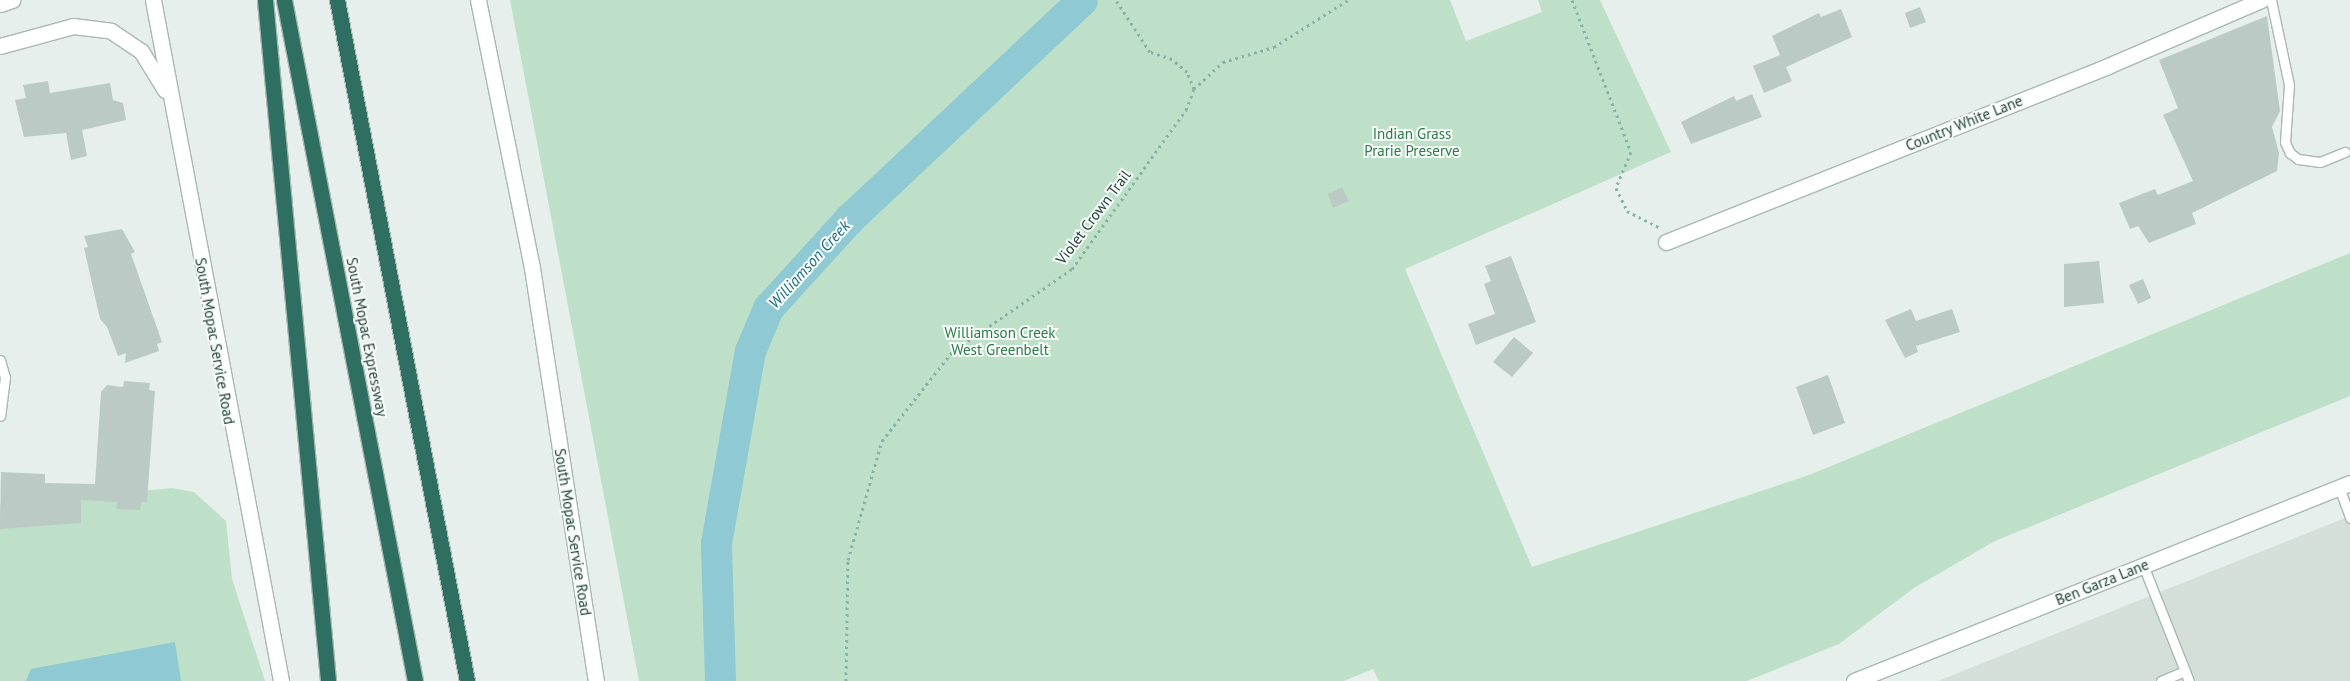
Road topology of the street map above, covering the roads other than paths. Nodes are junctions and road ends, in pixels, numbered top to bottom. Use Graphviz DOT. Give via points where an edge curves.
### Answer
graph roads {
  1 [pos="12,0"];
  2 [pos="153,0"];
  3 [pos="265,0"];
  4 [pos="284,0"];
  5 [pos="337,0"];
  6 [pos="478,0"];
  7 [pos="2261,0"];
  8 [pos="2271,0"];
  9 [pos="0,4"];
  10 [pos="0,46"];
  11 [pos="172,102"];
  12 [pos="2346,152"];
  13 [pos="1671,240"];
  14 [pos="0,360"];
  15 [pos="0,416"];
  16 [pos="2344,485"];
  17 [pos="2350,518"];
  18 [pos="2143,565"];
  19 [pos="2184,671"];
  20 [pos="1879,676"];
  21 [pos="281,681"];
  22 [pos="328,681"];
  23 [pos="415,681"];
  24 [pos="467,681"];
  25 [pos="596,681"];
  26 [pos="1854,681"];
  27 [pos="2161,681"];
  28 [pos="2189,681"];
  1 -- 9 [label="street"];
  2 -- 11 [label="street, South Mopac Service Road"];
  3 -- 22 [label="highway"];
  4 -- 23 [label="highway, South Mopac Expressway"];
  5 -- 24 [label="highway"];
  6 -- 25 [label="street, South Mopac Service Road" via="532,268"];
  7 -- 13 [label="street, Country White Lane" via="2108,66"];
  8 -- 12 [label="lane" via="2289,85 2285,142 2290,153 2298,159 2320,162"];
  10 -- 11 [label="street" via="73,26 111,31 141,51"];
  11 -- 21 [label="street, South Mopac Service Road"];
  14 -- 15 [label="lane" via="4,377"];
  16 -- 17 [label="lane"];
  16 -- 18 [label="street, Ben Garza Lane"];
  18 -- 19 [label="lane"];
  18 -- 20 [label="street, Ben Garza Lane"];
  19 -- 27 [label="lane"];
  19 -- 28 [label="lane"];
  20 -- 26 [label="street, Ben Garza Lane"];
}
